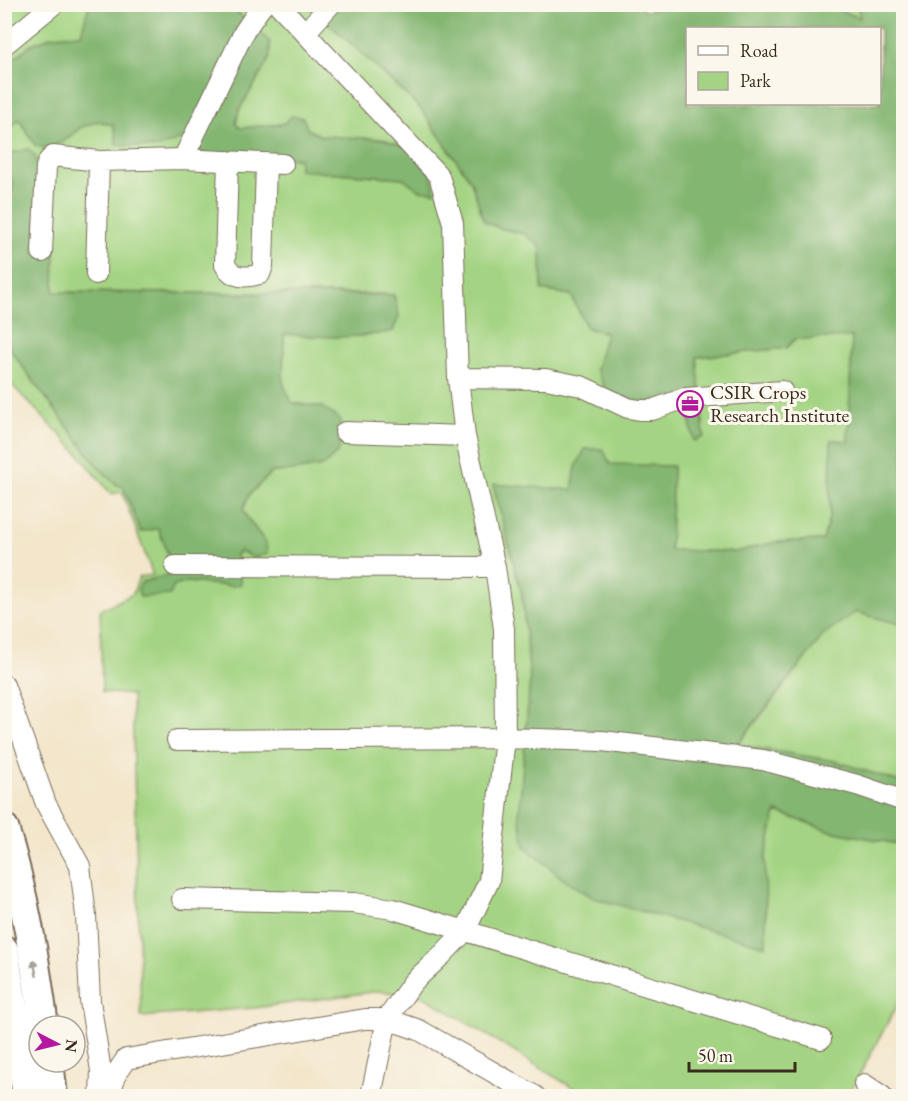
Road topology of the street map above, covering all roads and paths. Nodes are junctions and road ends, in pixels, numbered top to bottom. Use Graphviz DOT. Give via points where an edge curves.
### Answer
graph roads {
  1 [pos="54,4"];
  2 [pos="263,4"];
  3 [pos="278,4"];
  4 [pos="331,4"];
  5 [pos="305,33"];
  6 [pos="4,45"];
  7 [pos="183,159"];
  8 [pos="99,160"];
  9 [pos="228,161"];
  10 [pos="42,252"];
  11 [pos="96,274"];
  12 [pos="458,378"];
  13 [pos="782,391"];
  14 [pos="345,432"];
  15 [pos="465,436"];
  16 [pos="175,566"];
  17 [pos="495,567"];
  18 [pos="4,685"];
  19 [pos="505,738"];
  20 [pos="177,740"];
  21 [pos="903,801"];
  22 [pos="4,828"];
  23 [pos="182,899"];
  24 [pos="465,931"];
  25 [pos="4,950"];
  26 [pos="42,1014"];
  27 [pos="387,1019"];
  28 [pos="821,1039"];
  29 [pos="51,1074"];
  30 [pos="864,1084"];
  31 [pos="27,1096"];
  32 [pos="54,1096"];
  33 [pos="100,1096"];
  34 [pos="105,1096"];
  35 [pos="371,1096"];
  36 [pos="535,1096"];
  37 [pos="882,1096"];
  1 -- 6 [label="street"];
  2 -- 7 [label="street" via="244,32"];
  3 -- 5 [label="street"];
  4 -- 5 [label="street"];
  5 -- 12 [label="street" via="439,176 453,224"];
  7 -- 8 [label="street"];
  7 -- 9 [label="street"];
  8 -- 10 [label="street" via="53,156 49,160"];
  8 -- 11 [label="street"];
  9 -- 9 [label="street" via="274,163 264,257 260,274 251,277 229,273 225,265"];
  12 -- 13 [label="street" via="546,379 581,386 640,410 652,410 685,398"];
  12 -- 15 [label="street"];
  14 -- 15 [label="street"];
  15 -- 17 [label="street"];
  16 -- 17 [label="street"];
  17 -- 19 [label="street" via="504,630"];
  18 -- 33 [label="street" via="46,804 80,866 90,1001 101,1071"];
  19 -- 20 [label="street"];
  19 -- 21 [label="street" via="602,741 763,760"];
  19 -- 24 [label="street" via="489,881"];
  26 -- 22 [label="highway, one-way" via="23,905"];
  23 -- 24 [label="street" via="354,903 393,909"];
  24 -- 27 [label="street" via="413,982"];
  24 -- 28 [label="street"];
  25 -- 31 [label="highway"];
  27 -- 34 [label="street" via="365,1019 126,1059"];
  27 -- 35 [label="street"];
  27 -- 36 [label="street" via="420,1030"];
  29 -- 32 [label="highway"];
  30 -- 37 [label="street"];
}
